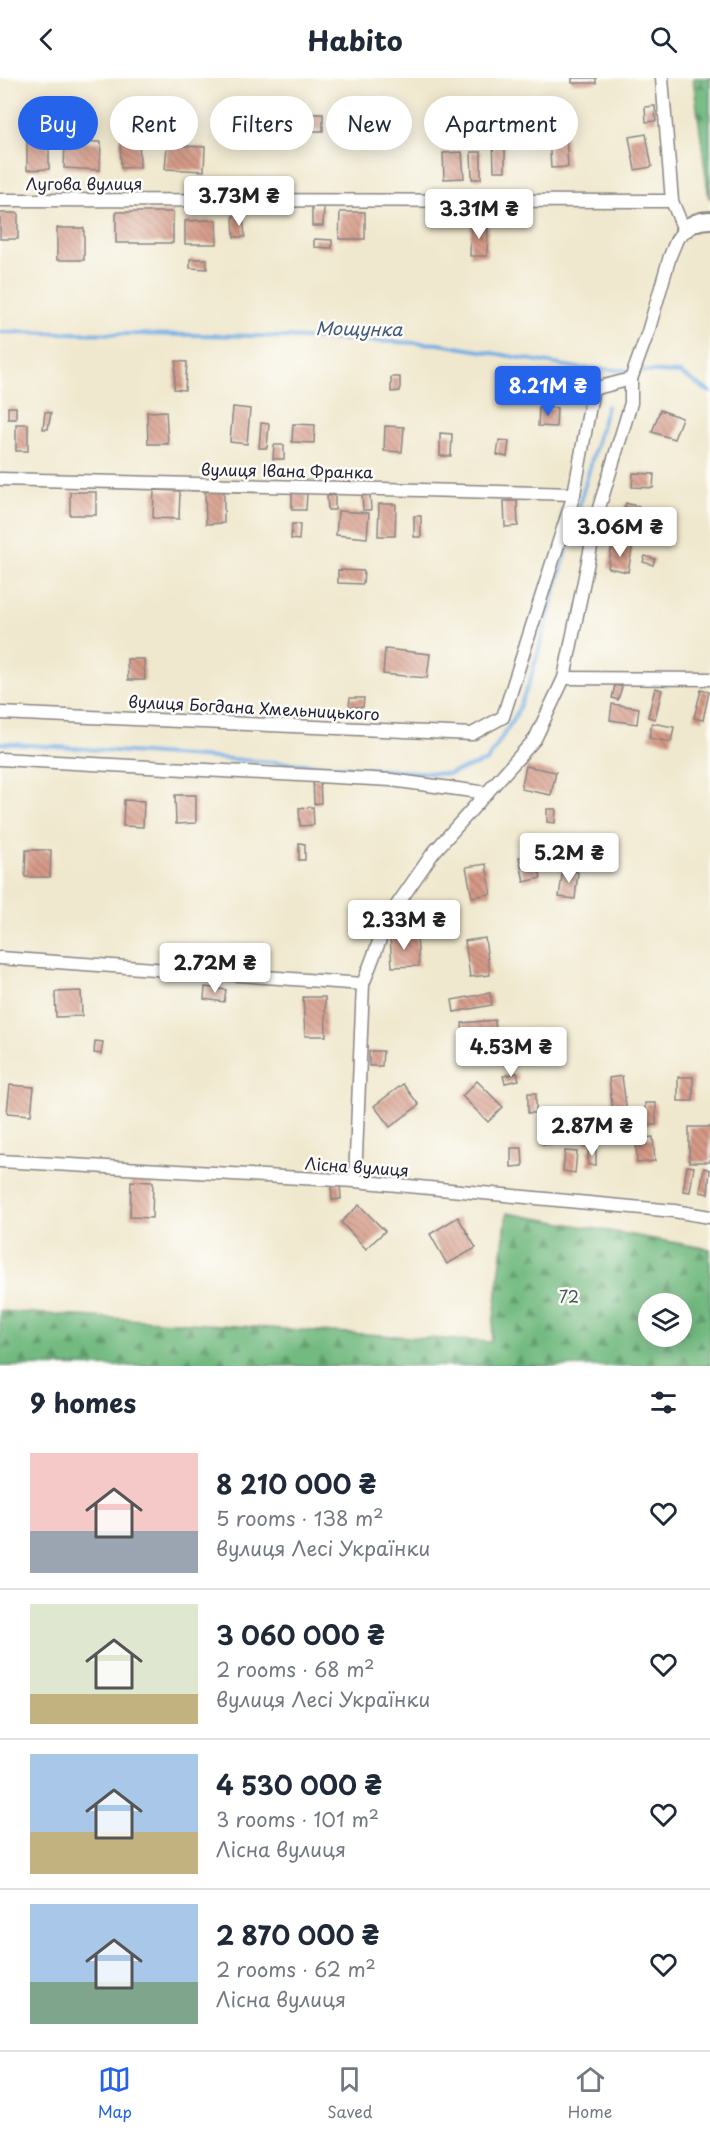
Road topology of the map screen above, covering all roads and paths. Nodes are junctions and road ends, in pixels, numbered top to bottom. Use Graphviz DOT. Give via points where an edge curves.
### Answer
graph roads {
  1 [pos="662,78"];
  2 [pos="0,200"];
  3 [pos="672,201"];
  4 [pos="710,220"];
  5 [pos="684,230"];
  6 [pos="631,379"];
  7 [pos="0,479"];
  8 [pos="574,494"];
  9 [pos="564,678"];
  10 [pos="710,679"];
  11 [pos="0,713"];
  12 [pos="0,759"];
  13 [pos="487,793"];
  14 [pos="0,958"];
  15 [pos="363,984"];
  16 [pos="0,1161"];
  17 [pos="355,1181"];
  18 [pos="710,1217"];
  1 -- 3 [label="street"];
  2 -- 3 [label="street, Лугова вулиця"];
  3 -- 5 [label="street"];
  4 -- 5 [label="street"];
  5 -- 6 [label="street" via="670,256"];
  6 -- 8 [label="street" via="593,389"];
  6 -- 9 [label="street" via="631,403 599,508"];
  7 -- 8 [label="street, вулиця Івана Франка"];
  8 -- 11 [label="street, вулиця Богдана Хмельницького" via="503,717 472,734"];
  9 -- 10 [label="street"];
  9 -- 13 [label="street" via="535,739"];
  12 -- 13 [label="street" via="391,780"];
  13 -- 15 [label="street" via="433,853 388,918"];
  14 -- 15 [label="street"];
  15 -- 17 [label="street"];
  16 -- 17 [label="street, Лісна вулиця"];
  17 -- 18 [label="street, Лісна вулиця"];
}
